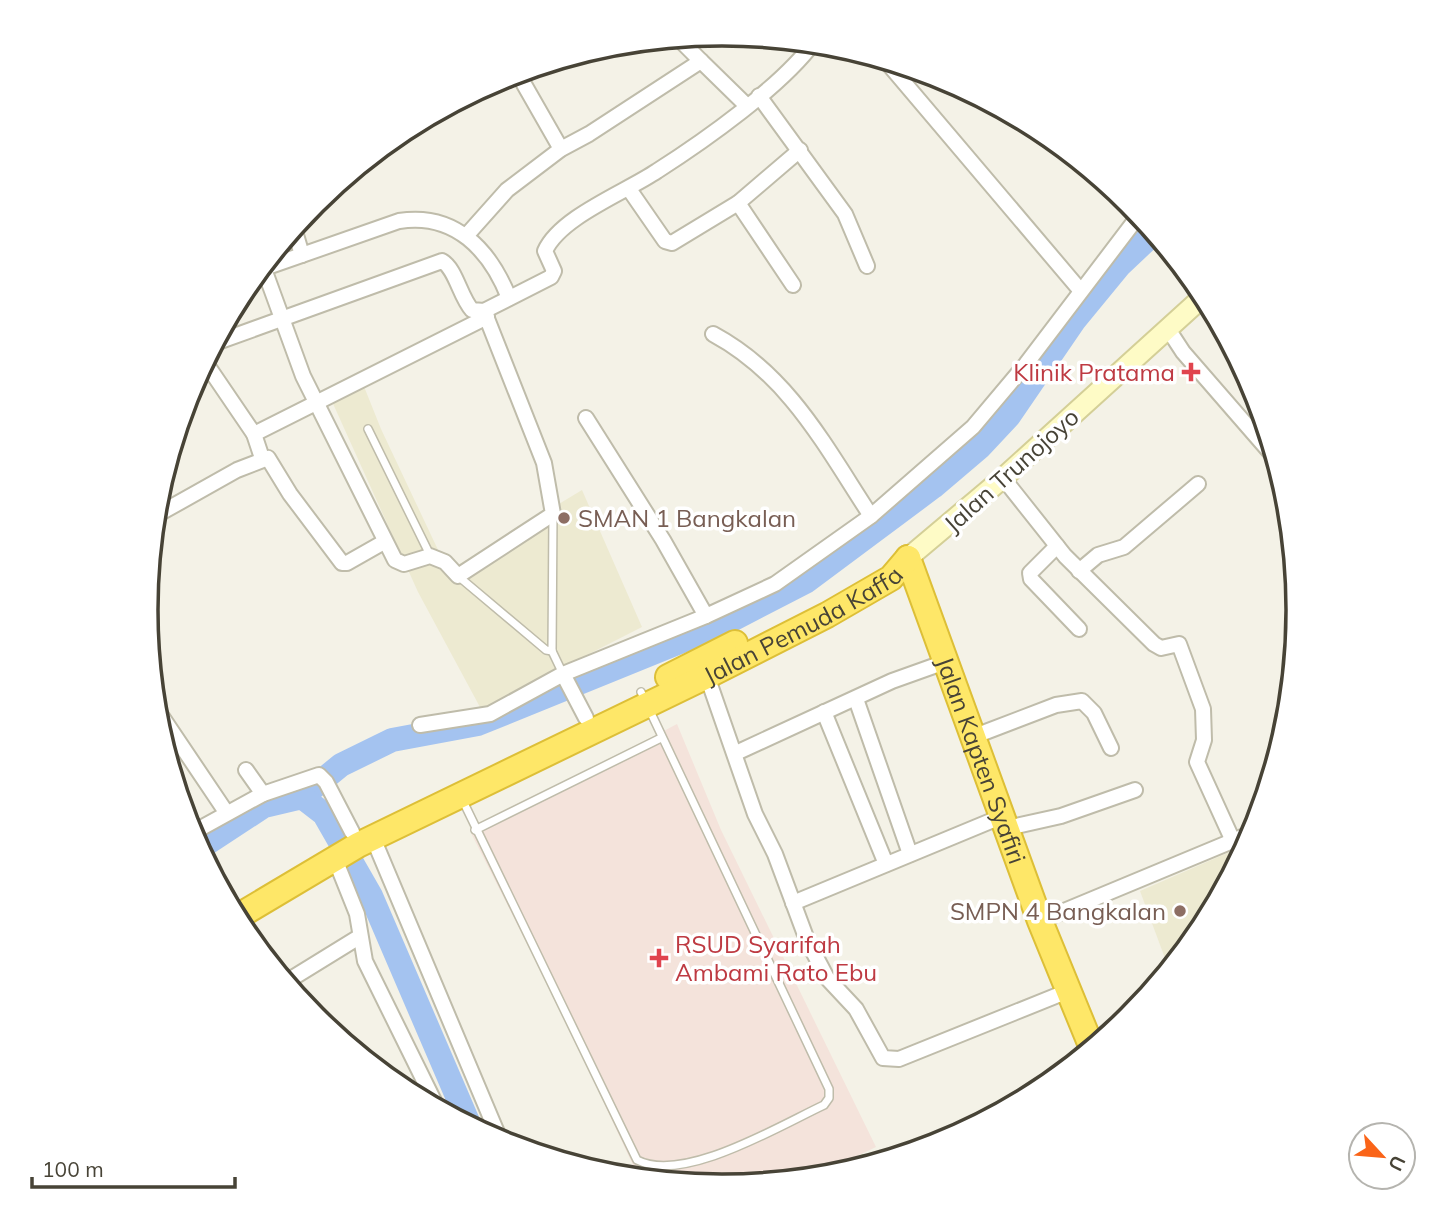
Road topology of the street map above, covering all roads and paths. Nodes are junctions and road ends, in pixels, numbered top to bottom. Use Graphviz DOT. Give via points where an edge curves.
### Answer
graph roads {
  1 [pos="687,47"];
  2 [pos="805,51"];
  3 [pos="701,61"];
  4 [pos="896,73"];
  5 [pos="523,82"];
  6 [pos="758,96"];
  7 [pos="746,105"];
  8 [pos="561,149"];
  9 [pos="800,150"];
  10 [pos="629,189"];
  11 [pos="738,203"];
  12 [pos="1133,223"];
  13 [pos="466,236"];
  14 [pos="297,239"];
  15 [pos="302,254"];
  16 [pos="277,263"];
  17 [pos="867,266"];
  18 [pos="265,280"];
  19 [pos="793,285"];
  20 [pos="1080,290"];
  21 [pos="509,298"];
  22 [pos="1196,304"];
  23 [pos="485,314"];
  24 [pos="282,319"];
  25 [pos="1168,329"];
  26 [pos="713,334"];
  27 [pos="228,338"];
  28 [pos="212,372"];
  29 [pos="316,401"];
  30 [pos="586,418"];
  31 [pos="368,429"];
  32 [pos="254,434"];
  33 [pos="1261,441"];
  34 [pos="262,458"];
  35 [pos="1003,478"];
  36 [pos="1198,484"];
  37 [pos="167,509"];
  38 [pos="553,514"];
  39 [pos="871,516"];
  40 [pos="384,542"];
  41 [pos="1057,546"];
  42 [pos="430,556"];
  43 [pos="908,558"];
  44 [pos="1079,571"];
  45 [pos="458,576"];
  46 [pos="706,616"];
  47 [pos="1079,629"];
  48 [pos="552,651"];
  49 [pos="948,661"];
  50 [pos="564,676"];
  51 [pos="707,676"];
  52 [pos="644,699"];
  53 [pos="856,699"];
  54 [pos="824,712"];
  55 [pos="586,718"];
  56 [pos="421,724"];
  57 [pos="172,732"];
  58 [pos="975,736"];
  59 [pos="661,738"];
  60 [pos="1111,748"];
  61 [pos="736,753"];
  62 [pos="246,770"];
  63 [pos="1135,790"];
  64 [pos="263,794"];
  65 [pos="461,797"];
  66 [pos="226,812"];
  67 [pos="1005,822"];
  68 [pos="202,827"];
  69 [pos="475,830"];
  70 [pos="1237,839"];
  71 [pos="1233,841"];
  72 [pos="348,844"];
  73 [pos="910,854"];
  74 [pos="886,864"];
  75 [pos="269,890"];
  76 [pos="240,901"];
  77 [pos="793,903"];
  78 [pos="246,910"];
  79 [pos="1040,921"];
  80 [pos="359,937"];
  81 [pos="295,977"];
  82 [pos="1068,991"];
  83 [pos="1089,1038"];
  84 [pos="429,1091"];
  85 [pos="492,1124"];
  1 -- 3 [label="street"];
  2 -- 6 [label="street"];
  3 -- 7 [label="street"];
  3 -- 8 [label="street"];
  4 -- 20 [label="street"];
  5 -- 8 [label="street"];
  6 -- 7 [label="street"];
  6 -- 9 [label="street"];
  7 -- 10 [label="street"];
  8 -- 13 [label="street" via="507,190"];
  9 -- 11 [label="street"];
  9 -- 17 [label="street" via="845,214"];
  10 -- 11 [label="street" via="665,241 671,243"];
  10 -- 21 [label="street" via="559,231 545,251 553,275"];
  11 -- 19 [label="street"];
  12 -- 20 [label="street"];
  13 -- 15 [label="street" via="416,218"];
  13 -- 21 [label="street" via="483,249"];
  14 -- 15 [label="street"];
  15 -- 16 [label="street"];
  18 -- 24 [label="street"];
  20 -- 39 [label="street" via="973,427"];
  21 -- 23 [label="street"];
  22 -- 25 [label="main road, Jalan Trunojoyo"];
  23 -- 24 [label="street" via="466,303 442,261"];
  23 -- 29 [label="street"];
  23 -- 38 [label="street" via="544,463"];
  24 -- 27 [label="street"];
  24 -- 29 [label="street"];
  25 -- 33 [label="street"];
  25 -- 35 [label="main road, Jalan Trunojoyo"];
  26 -- 39 [label="street" via="749,354 782,386"];
  28 -- 32 [label="street"];
  29 -- 32 [label="street"];
  29 -- 40 [label="street"];
  30 -- 46 [label="street"];
  31 -- 42 [label="lane"];
  32 -- 34 [label="street"];
  34 -- 37 [label="street"];
  34 -- 40 [label="street" via="273,463 290,494 342,563"];
  35 -- 41 [label="street"];
  35 -- 43 [label="main road, Jalan Trunojoyo"];
  36 -- 44 [label="street" via="1124,547 1098,555"];
  38 -- 45 [label="street"];
  38 -- 48 [label="lane"];
  39 -- 46 [label="street" via="775,583"];
  40 -- 42 [label="street" via="399,563"];
  41 -- 44 [label="street"];
  41 -- 47 [label="street" via="1034,565 1031,579"];
  42 -- 45 [label="street" via="445,562"];
  43 -- 49 [label="highway, Jalan Kapten Syafiri"];
  43 -- 51 [label="highway, Jalan Pemuda Kaffa" via="891,578"];
  43 -- 52 [label="highway, Jalan Pemuda Kaffa" via="886,564"];
  44 -- 71 [label="street" via="1154,645 1178,644 1203,709 1205,740 1197,762"];
  45 -- 48 [label="lane"];
  46 -- 50 [label="street"];
  48 -- 50 [label="lane"];
  49 -- 53 [label="street"];
  49 -- 58 [label="highway, Jalan Kapten Syafiri"];
  50 -- 55 [label="street"];
  50 -- 56 [label="street" via="490,714"];
  51 -- 52 [label="highway, Jalan Pemuda Kaffa"];
  51 -- 61 [label="street"];
  52 -- 55 [label="highway, Jalan Pemuda Kaffa"];
  52 -- 59 [label="lane"];
  52 -- 65 [label="highway, Jalan Pemuda Kaffa"];
  53 -- 54 [label="street"];
  53 -- 73 [label="street"];
  54 -- 61 [label="street"];
  54 -- 74 [label="street"];
  55 -- 72 [label="highway, Jalan Pemuda Kaffa"];
  57 -- 66 [label="street"];
  58 -- 60 [label="street" via="1056,705 1082,701 1094,713"];
  58 -- 67 [label="highway, Jalan Kapten Syafiri"];
  59 -- 69 [label="lane"];
  59 -- 69 [label="lane" via="829,1089 824,1105 679,1167 657,1167 637,1160"];
  61 -- 77 [label="street" via="755,814"];
  62 -- 64 [label="street"];
  63 -- 67 [label="street" via="1060,816"];
  64 -- 66 [label="street"];
  64 -- 72 [label="street" via="316,775 324,780"];
  65 -- 69 [label="lane"];
  65 -- 72 [label="highway, Jalan Pemuda Kaffa"];
  66 -- 68 [label="street"];
  67 -- 73 [label="street"];
  67 -- 79 [label="highway, Jalan Kapten Syafiri"];
  70 -- 71 [label="street"];
  71 -- 79 [label="street"];
  72 -- 75 [label="highway, Jalan Pemuda Kaffa"];
  72 -- 80 [label="street"];
  72 -- 85 [label="street"];
  73 -- 74 [label="street"];
  74 -- 77 [label="street"];
  75 -- 76 [label="highway, Jalan Pemuda Kaffa"];
  75 -- 78 [label="highway, Jalan Pemuda Kaffa"];
  77 -- 82 [label="street" via="827,978 856,1009 878,1052 890,1060"];
  79 -- 82 [label="highway, Jalan Kapten Syafiri"];
  80 -- 81 [label="street"];
  80 -- 84 [label="street" via="365,961"];
  82 -- 83 [label="highway, Jalan Kapten Syafiri"];
}
